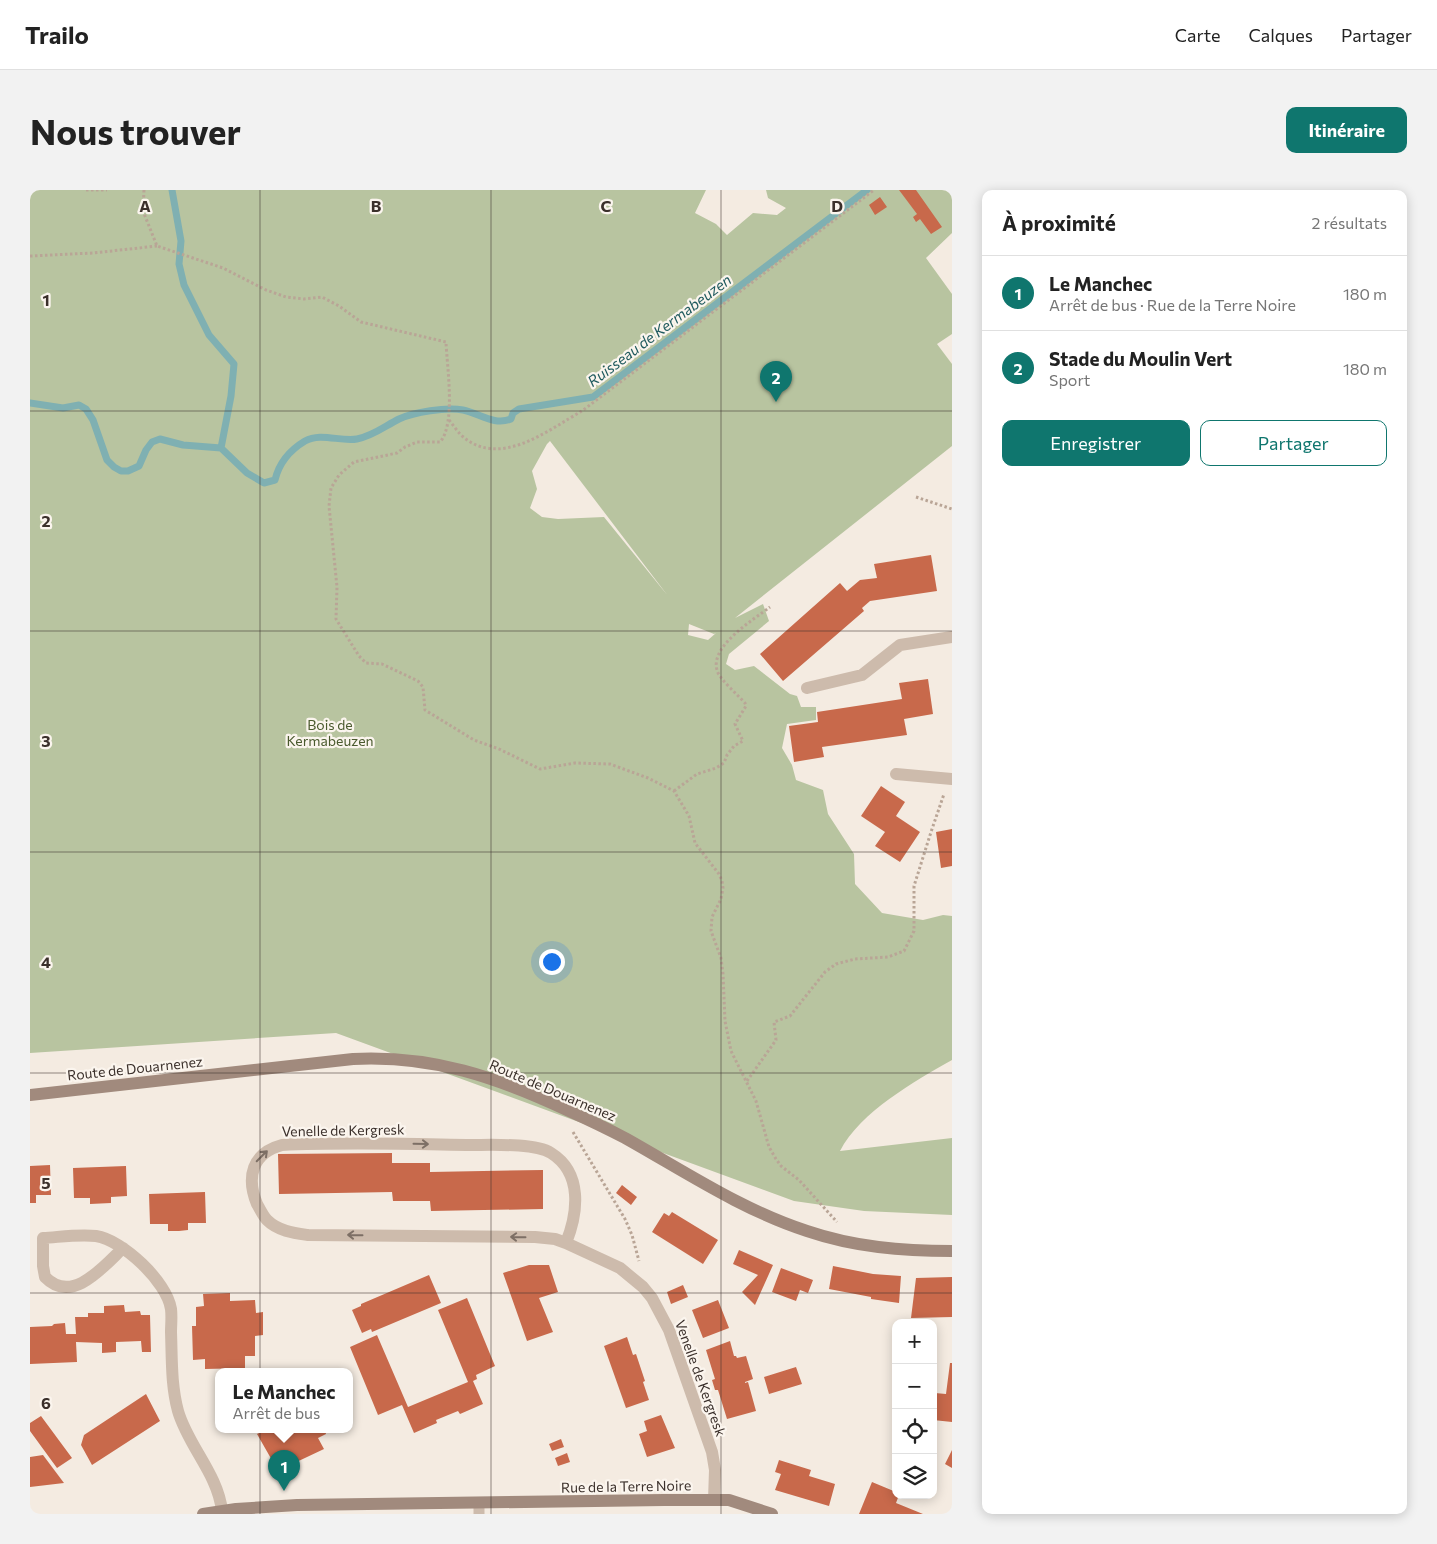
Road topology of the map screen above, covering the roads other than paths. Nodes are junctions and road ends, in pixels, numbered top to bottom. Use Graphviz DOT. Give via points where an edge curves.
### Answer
graph roads {
  1 [pos="952,637"];
  2 [pos="807,688"];
  3 [pos="896,774"];
  4 [pos="951,780"];
  5 [pos="30,1095"];
  6 [pos="566,1243"];
  7 [pos="123,1248"];
  8 [pos="952,1251"];
  9 [pos="714,1500"];
  10 [pos="479,1508"];
  11 [pos="222,1511"];
  12 [pos="203,1514"];
  13 [pos="772,1514"];
  1 -- 2 [label="street" via="900,645 862,675"];
  3 -- 4 [label="street"];
  5 -- 8 [label="main road, Route de Douarnenez" via="337,1060 370,1058 450,1066 504,1082 560,1107 624,1138 749,1207 805,1231 878,1248"];
  6 -- 6 [label="street, Venelle de Kergresk, one-way" via="535,1237 292,1233 278,1228 261,1211 252,1190 253,1169 263,1154 282,1145 415,1144 542,1150 559,1159 575,1188 576,1201"];
  6 -- 9 [label="street, Venelle de Kergresk" via="620,1268 652,1298 669,1330 712,1452"];
  7 -- 7 [label="street" via="112,1240 97,1236 43,1238 45,1277 59,1287 75,1286 94,1276"];
  7 -- 11 [label="street" via="153,1274 168,1298 172,1379 177,1407 186,1432 217,1487"];
  9 -- 10 [label="main road, Rue de la Terre Noire"];
  9 -- 13 [label="main road, Rue de la Terre Noire" via="734,1501"];
  10 -- 11 [label="main road, Rue de la Terre Noire" via="297,1505"];
  11 -- 12 [label="main road, Rue de la Terre Noire"];
}
